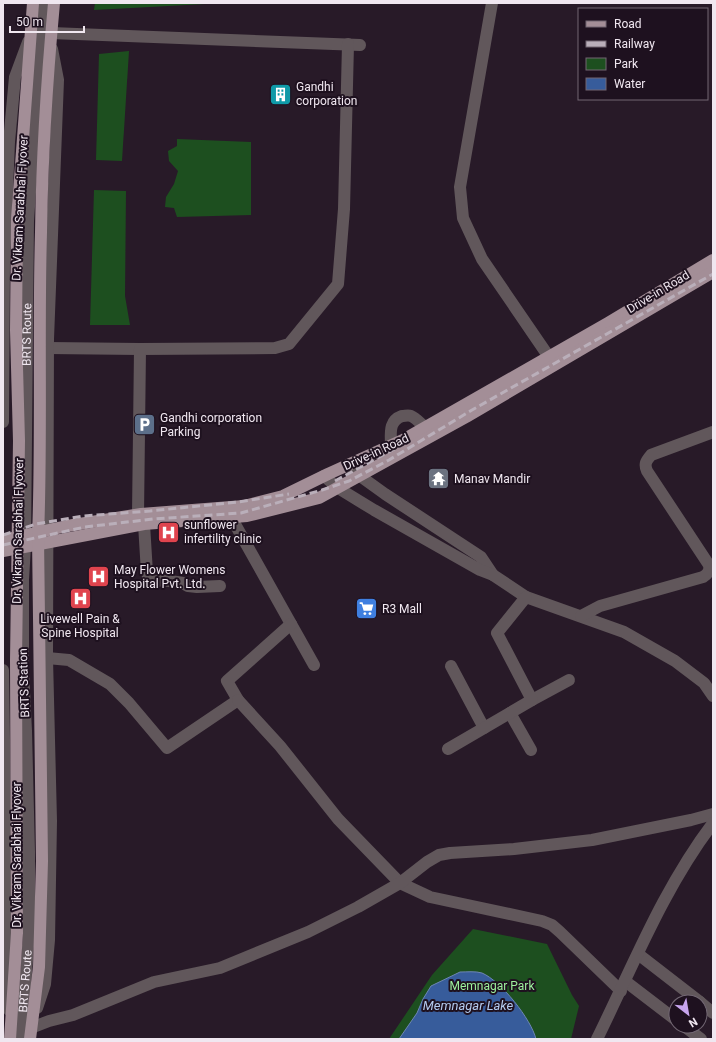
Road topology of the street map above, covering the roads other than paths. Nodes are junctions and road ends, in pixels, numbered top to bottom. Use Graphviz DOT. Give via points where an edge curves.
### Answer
graph roads {
  1 [pos="33,3"];
  2 [pos="43,3"];
  3 [pos="54,3"];
  4 [pos="492,3"];
  5 [pos="30,36"];
  6 [pos="50,37"];
  7 [pos="348,44"];
  8 [pos="360,45"];
  9 [pos="713,260"];
  10 [pos="713,272"];
  11 [pos="48,348"];
  12 [pos="140,349"];
  13 [pos="554,360"];
  14 [pos="3,422"];
  15 [pos="426,428"];
  16 [pos="713,432"];
  17 [pos="391,446"];
  18 [pos="348,464"];
  19 [pos="324,476"];
  20 [pos="360,476"];
  21 [pos="338,488"];
  22 [pos="231,517"];
  23 [pos="141,520"];
  24 [pos="48,530"];
  25 [pos="3,540"];
  26 [pos="25,540"];
  27 [pos="48,543"];
  28 [pos="3,551"];
  29 [pos="493,575"];
  30 [pos="220,586"];
  31 [pos="526,597"];
  32 [pos="581,616"];
  33 [pos="291,624"];
  34 [pos="47,658"];
  35 [pos="314,665"];
  36 [pos="451,666"];
  37 [pos="3,670"];
  38 [pos="569,680"];
  39 [pos="713,696"];
  40 [pos="238,700"];
  41 [pos="532,700"];
  42 [pos="510,713"];
  43 [pos="484,728"];
  44 [pos="26,731"];
  45 [pos="448,749"];
  46 [pos="531,750"];
  47 [pos="713,814"];
  48 [pos="713,823"];
  49 [pos="5,877"];
  50 [pos="400,883"];
  51 [pos="638,954"];
  52 [pos="623,986"];
  53 [pos="690,994"];
  54 [pos="668,1015"];
  55 [pos="11,1027"];
  56 [pos="31,1030"];
  57 [pos="10,1039"];
  58 [pos="21,1039"];
  59 [pos="597,1039"];
  1 -- 5 [label="main road, Dr. Vikram Sarabhai Flyover"];
  2 -- 26 [label="street, BRTS Route" via="28,221"];
  3 -- 6 [label="main road, Dr. Vikram Sarabhai Flyover"];
  4 -- 13 [label="street" via="460,188 463,218 482,259"];
  5 -- 14 [label="street" via="15,77 9,142 4,263"];
  5 -- 55 [label="main road, Dr. Vikram Sarabhai Flyover" via="17,219 18,811 16,962"];
  6 -- 7 [label="street"];
  6 -- 11 [label="street" via="58,80"];
  6 -- 56 [label="main road, Dr. Vikram Sarabhai Flyover" via="40,232 38,537 42,861 39,966"];
  7 -- 8 [label="street"];
  7 -- 12 [label="street" via="344,209 338,284 289,344 275,348"];
  9 -- 13 [label="main road, Drive-in Road"];
  10 -- 13 [label="main road, Drive-in Road"];
  11 -- 12 [label="street"];
  11 -- 24 [label="street"];
  12 -- 23 [label="street"];
  13 -- 15 [label="main road, Drive-in Road"];
  13 -- 20 [label="main road, Drive-in Road"];
  15 -- 17 [label="main road, Drive-in Road"];
  15 -- 17 [label="street" via="410,416 397,418 392,422"];
  16 -- 32 [label="street" via="651,456 645,465 646,471 709,565 707,575 600,606"];
  17 -- 18 [label="main road, Drive-in Road"];
  18 -- 19 [label="main road, Drive-in Road"];
  18 -- 20 [label="street"];
  19 -- 21 [label="street"];
  19 -- 23 [label="main road, Drive-in Road" via="283,496 244,506"];
  20 -- 21 [label="main road, Drive-in Road"];
  20 -- 29 [label="street" via="481,557"];
  21 -- 22 [label="main road, Drive-in Road" via="319,498 247,516"];
  21 -- 29 [label="street"];
  22 -- 23 [label="main road, Drive-in Road"];
  22 -- 33 [label="street"];
  23 -- 24 [label="main road, Drive-in Road"];
  23 -- 27 [label="main road"];
  23 -- 30 [label="street" via="149,579 197,587"];
  24 -- 26 [label="main road, Drive-in Road"];
  24 -- 27 [label="street"];
  25 -- 26 [label="main road, Drive-in Road"];
  26 -- 27 [label="main road"];
  26 -- 28 [label="main road"];
  26 -- 44 [label="street, BRTS Station" via="29,581 31,669"];
  27 -- 34 [label="street"];
  29 -- 31 [label="street"];
  31 -- 32 [label="street"];
  31 -- 41 [label="street" via="497,633"];
  32 -- 39 [label="street" via="624,632 675,660 704,683"];
  33 -- 35 [label="street"];
  33 -- 40 [label="street" via="226,681"];
  34 -- 40 [label="street" via="69,660 110,684 167,748"];
  34 -- 56 [label="street" via="51,821 49,940 45,984"];
  36 -- 43 [label="street"];
  37 -- 49 [label="street"];
  38 -- 41 [label="street"];
  40 -- 50 [label="street" via="280,746 338,819"];
  41 -- 42 [label="street"];
  42 -- 43 [label="street"];
  42 -- 46 [label="street"];
  43 -- 45 [label="street"];
  44 -- 58 [label="street, BRTS Route" via="29,933"];
  47 -- 50 [label="street" via="592,840 439,855"];
  48 -- 51 [label="street" via="696,845 663,900"];
  49 -- 55 [label="street" via="5,980"];
  50 -- 52 [label="street" via="430,897 552,925"];
  50 -- 56 [label="street" via="308,932 220,968 154,982 73,1015 48,1021"];
  51 -- 52 [label="street"];
  51 -- 53 [label="street"];
  52 -- 54 [label="street"];
  52 -- 59 [label="street"];
  55 -- 57 [label="main road, Dr. Vikram Sarabhai Flyover"];
}
